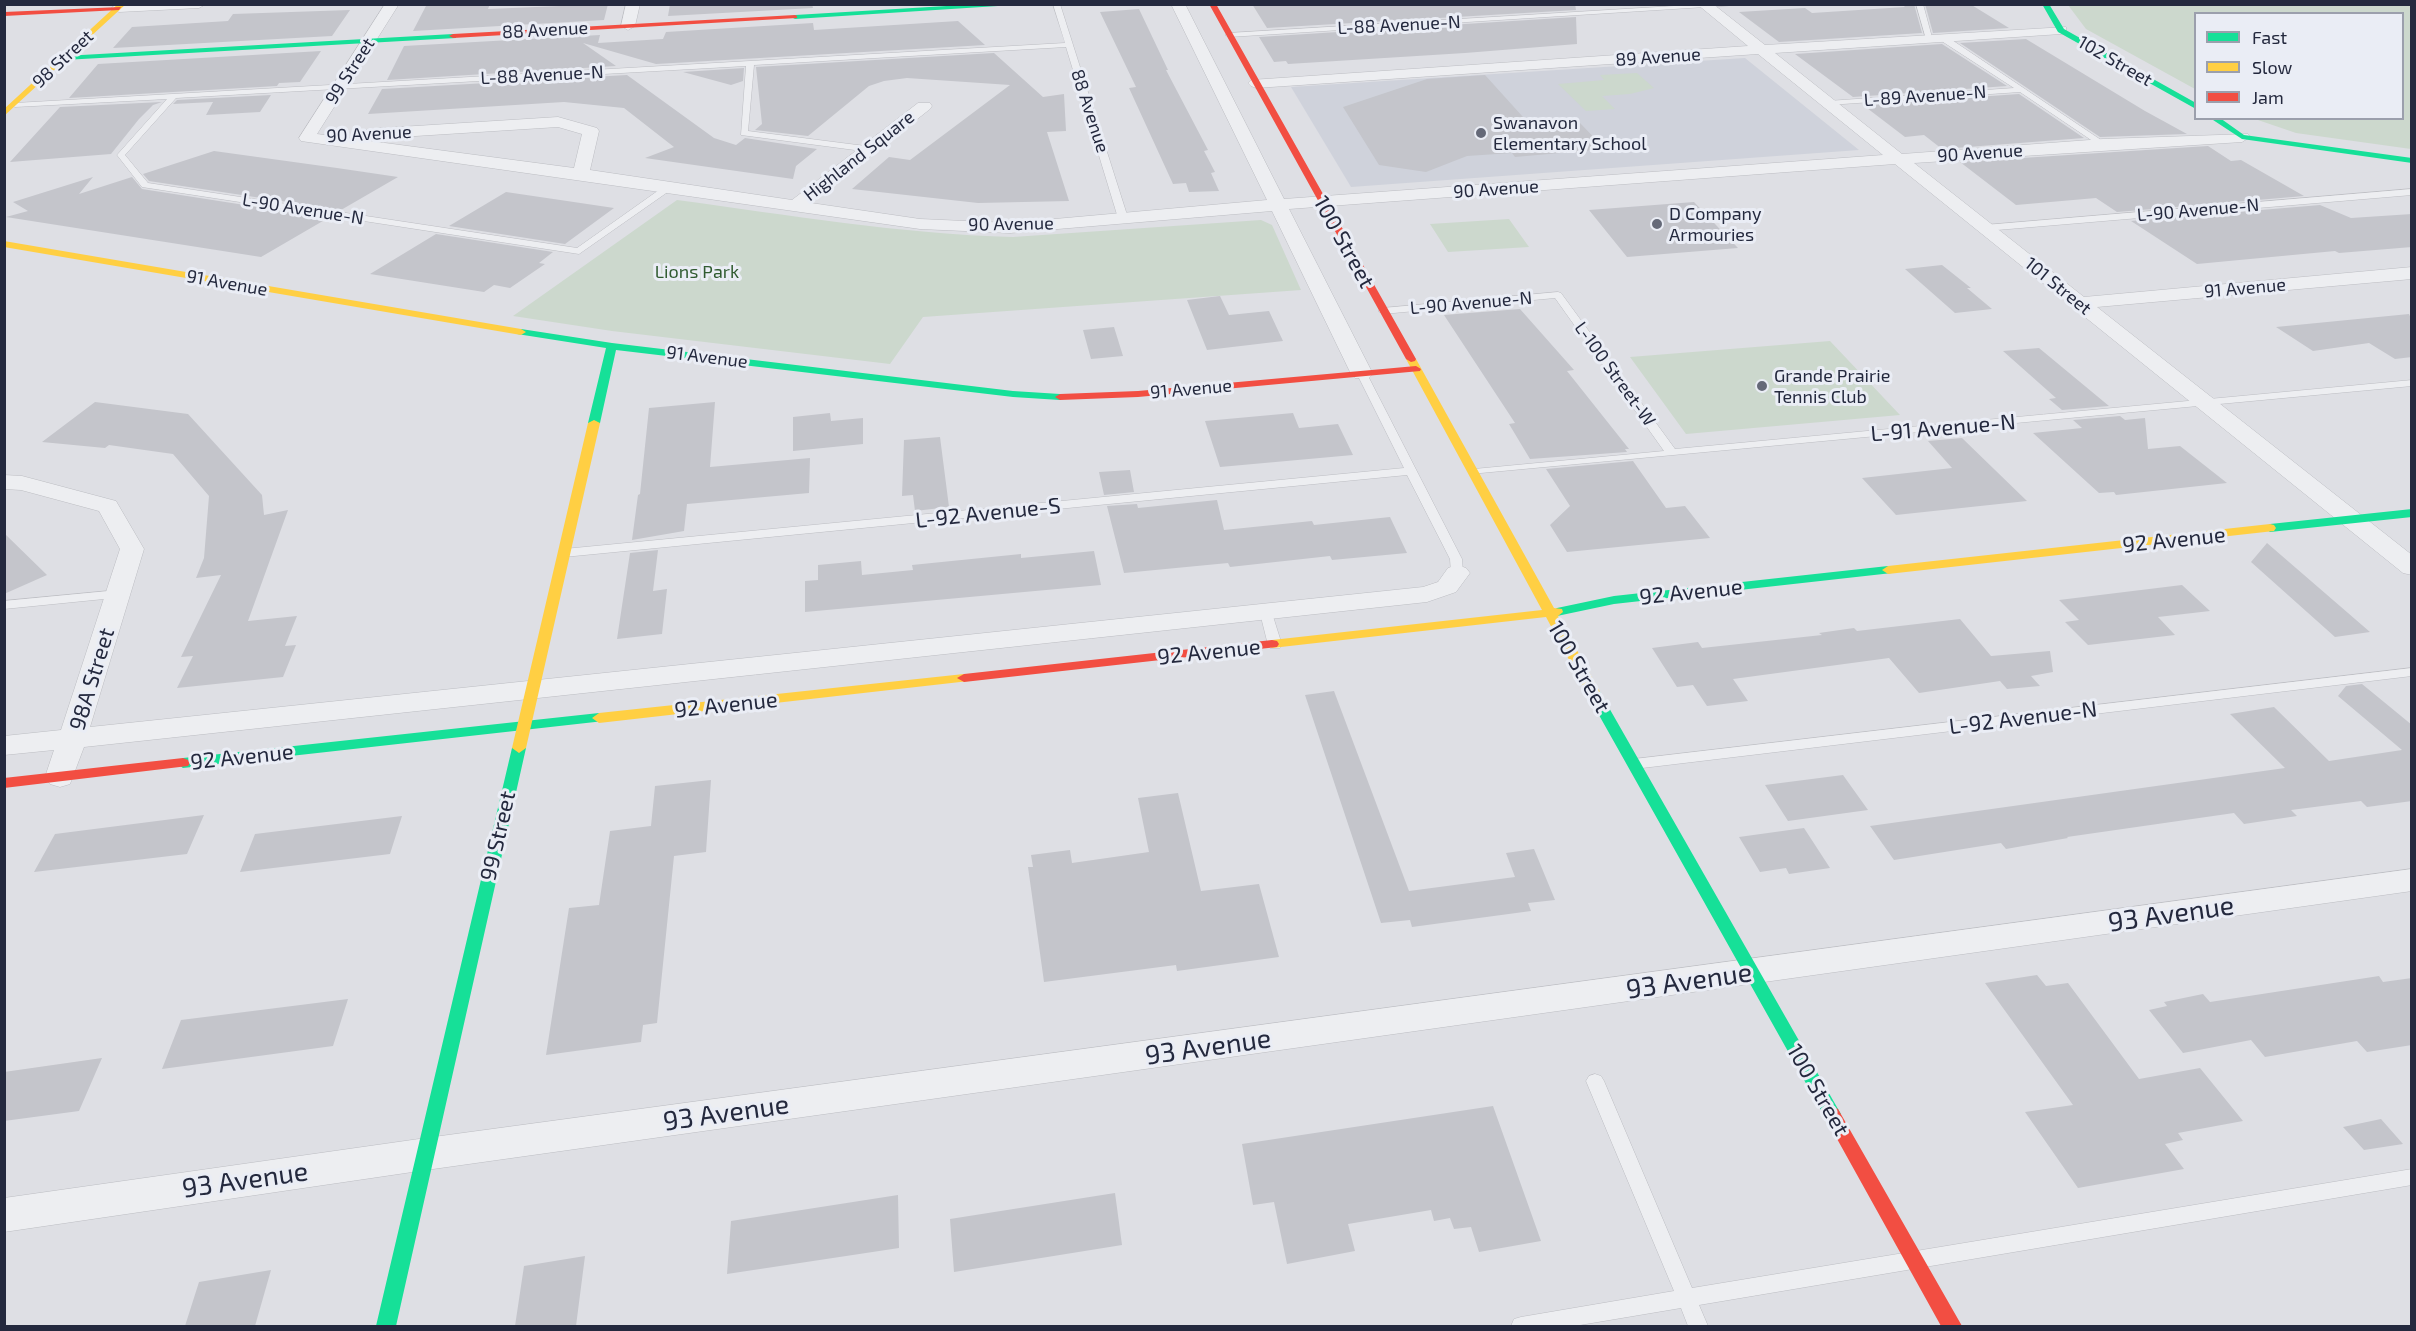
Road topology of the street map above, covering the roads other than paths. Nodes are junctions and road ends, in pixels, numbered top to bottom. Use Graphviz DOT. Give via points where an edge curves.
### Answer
graph roads {
  1 [pos="199,4"];
  2 [pos="392,4"];
  3 [pos="633,4"];
  4 [pos="1026,4"];
  5 [pos="1056,4"];
  6 [pos="1178,4"];
  7 [pos="1212,4"];
  8 [pos="1750,4"];
  9 [pos="1919,4"];
  10 [pos="2045,4"];
  11 [pos="121,6"];
  12 [pos="1706,6"];
  13 [pos="4,14"];
  14 [pos="628,26"];
  15 [pos="2061,30"];
  16 [pos="1229,35"];
  17 [pos="370,39"];
  18 [pos="1936,39"];
  19 [pos="1068,45"];
  20 [pos="1762,50"];
  21 [pos="64,58"];
  22 [pos="750,63"];
  23 [pos="1256,83"];
  24 [pos="339,87"];
  25 [pos="2021,90"];
  26 [pos="174,96"];
  27 [pos="1828,103"];
  28 [pos="924,106"];
  29 [pos="2194,106"];
  30 [pos="10,109"];
  31 [pos="2217,120"];
  32 [pos="2242,137"];
  33 [pos="307,138"];
  34 [pos="2103,144"];
  35 [pos="870,149"];
  36 [pos="1899,159"];
  37 [pos="2412,162"];
  38 [pos="581,174"];
  39 [pos="669,187"];
  40 [pos="2412,192"];
  41 [pos="1322,201"];
  42 [pos="1276,205"];
  43 [pos="795,206"];
  44 [pos="1124,218"];
  45 [pos="1985,228"];
  46 [pos="4,244"];
  47 [pos="2412,273"];
  48 [pos="1558,295"];
  49 [pos="2079,303"];
  50 [pos="1383,311"];
  51 [pos="612,346"];
  52 [pos="1416,369"];
  53 [pos="1362,374"];
  54 [pos="2412,383"];
  55 [pos="2204,403"];
  56 [pos="1672,453"];
  57 [pos="1412,471"];
  58 [pos="1474,472"];
  59 [pos="10,483"];
  60 [pos="2412,513"];
  61 [pos="2351,520"];
  62 [pos="564,553"];
  63 [pos="2412,568"];
  64 [pos="1457,573"];
  65 [pos="121,587"];
  66 [pos="4,605"];
  67 [pos="1266,613"];
  68 [pos="1549,614"];
  69 [pos="1275,645"];
  70 [pos="2412,672"];
  71 [pos="532,690"];
  72 [pos="522,728"];
  73 [pos="74,738"];
  74 [pos="4,746"];
  75 [pos="1634,764"];
  76 [pos="60,777"];
  77 [pos="4,783"];
  78 [pos="2412,880"];
  79 [pos="1751,973"];
  80 [pos="1595,1081"];
  81 [pos="426,1154"];
  82 [pos="2412,1177"];
  83 [pos="4,1215"];
  84 [pos="1916,1261"];
  85 [pos="1686,1299"];
  86 [pos="386,1326"];
  87 [pos="1521,1326"];
  88 [pos="1698,1326"];
  89 [pos="1952,1326"];
  1 -- 11 [label="street"];
  2 -- 17 [label="street, 99 Street"];
  3 -- 14 [label="street"];
  4 -- 14 [label="street, 88 Avenue"];
  5 -- 19 [label="lane, 88 Avenue"];
  6 -- 42 [label="street, 100 Street"];
  7 -- 16 [label="street, 100 Street"];
  8 -- 12 [label="lane, L-88 Avenue-N"];
  9 -- 18 [label="lane"];
  10 -- 15 [label="street, 102 Street"];
  11 -- 13 [label="street"];
  11 -- 21 [label="street, 98 Street"];
  12 -- 16 [label="lane, L-88 Avenue-N"];
  12 -- 20 [label="street, 101 Street"];
  14 -- 17 [label="street, 88 Avenue"];
  15 -- 18 [label="street, 89 Avenue"];
  15 -- 29 [label="street, 102 Street"];
  16 -- 23 [label="street, 100 Street"];
  17 -- 21 [label="street, 88 Avenue"];
  17 -- 24 [label="street, 99 Street"];
  18 -- 20 [label="street, 89 Avenue"];
  18 -- 25 [label="lane"];
  19 -- 22 [label="lane, L-88 Avenue-N"];
  19 -- 44 [label="lane, 88 Avenue"];
  20 -- 23 [label="street, 89 Avenue"];
  20 -- 27 [label="street, 101 Street"];
  21 -- 30 [label="street, 98 Street"];
  22 -- 24 [label="lane, L-88 Avenue-N"];
  22 -- 35 [label="lane" via="744,133"];
  23 -- 41 [label="street, 100 Street"];
  24 -- 26 [label="lane, L-88 Avenue-N"];
  24 -- 33 [label="street, 99 Street"];
  25 -- 27 [label="lane, L-89 Avenue-N"];
  25 -- 34 [label="lane"];
  26 -- 30 [label="lane, L-88 Avenue-N"];
  26 -- 39 [label="lane, L-90 Avenue-N" via="121,155 145,185 579,251"];
  27 -- 36 [label="street, 101 Street"];
  28 -- 35 [label="street, Highland Square"];
  31 -- 32 [label="street"];
  32 -- 34 [label="street, 90 Avenue"];
  32 -- 37 [label="street, 90 Avenue"];
  33 -- 38 [label="street, 90 Avenue"];
  33 -- 38 [label="street, 90 Avenue" via="558,122 591,131"];
  34 -- 36 [label="street, 90 Avenue"];
  35 -- 43 [label="street, Highland Square"];
  36 -- 41 [label="street, 90 Avenue"];
  36 -- 45 [label="street, 101 Street"];
  38 -- 39 [label="street, 90 Avenue"];
  39 -- 43 [label="street, 90 Avenue"];
  40 -- 45 [label="lane, L-90 Avenue-N"];
  41 -- 42 [label="street, 90 Avenue"];
  41 -- 50 [label="street, 100 Street"];
  42 -- 44 [label="street, 90 Avenue"];
  42 -- 53 [label="street, 100 Street"];
  43 -- 44 [label="street, 90 Avenue" via="920,224 1010,228"];
  45 -- 49 [label="street, 101 Street"];
  46 -- 51 [label="street, 91 Avenue"];
  47 -- 49 [label="street, 91 Avenue"];
  48 -- 50 [label="lane, L-90 Avenue-N"];
  48 -- 56 [label="lane, L-100 Street-W"];
  49 -- 55 [label="street, 101 Street"];
  50 -- 52 [label="street, 100 Street"];
  51 -- 53 [label="street, 91 Avenue" via="1041,396 1138,394"];
  51 -- 62 [label="street, 99 Street"];
  52 -- 53 [label="street, 91 Avenue"];
  52 -- 58 [label="street, 100 Street"];
  53 -- 57 [label="lane, 100 Street"];
  54 -- 55 [label="lane, L-91 Avenue-N"];
  55 -- 56 [label="lane, L-91 Avenue-N"];
  55 -- 61 [label="street, 101 Street"];
  56 -- 58 [label="lane, L-91 Avenue-N"];
  57 -- 62 [label="lane, L-92 Avenue-S"];
  57 -- 64 [label="lane, 100 Street" via="1456,559"];
  58 -- 68 [label="street, 100 Street"];
  59 -- 65 [label="street, 98A Street" via="108,506 132,549"];
  60 -- 61 [label="street, 92 Avenue"];
  61 -- 63 [label="street, 101 Street"];
  61 -- 68 [label="street, 92 Avenue" via="1614,600"];
  62 -- 71 [label="street, 99 Street"];
  64 -- 67 [label="street, 92 Avenue" via="1447,587 1427,594"];
  65 -- 66 [label="lane"];
  65 -- 73 [label="street, 98A Street"];
  67 -- 69 [label="lane"];
  67 -- 71 [label="street, 92 Avenue"];
  68 -- 69 [label="street, 92 Avenue"];
  68 -- 75 [label="street, 100 Street"];
  69 -- 72 [label="street, 92 Avenue"];
  70 -- 75 [label="lane, L-92 Avenue-N"];
  71 -- 72 [label="street, 99 Street"];
  71 -- 73 [label="street, 92 Avenue"];
  72 -- 76 [label="street, 92 Avenue"];
  72 -- 81 [label="street, 99 Street"];
  73 -- 74 [label="street, 92 Avenue"];
  73 -- 76 [label="street, 98A Street"];
  75 -- 79 [label="street, 100 Street"];
  76 -- 77 [label="street, 92 Avenue"];
  78 -- 79 [label="street, 93 Avenue"];
  79 -- 81 [label="street, 93 Avenue"];
  79 -- 84 [label="street, 100 Street"];
  80 -- 85 [label="lane"];
  81 -- 83 [label="street, 93 Avenue"];
  81 -- 86 [label="street, 99 Street"];
  82 -- 84 [label="lane"];
  84 -- 85 [label="lane"];
  84 -- 89 [label="street, 100 Street"];
  85 -- 87 [label="lane"];
  85 -- 88 [label="lane"];
}
